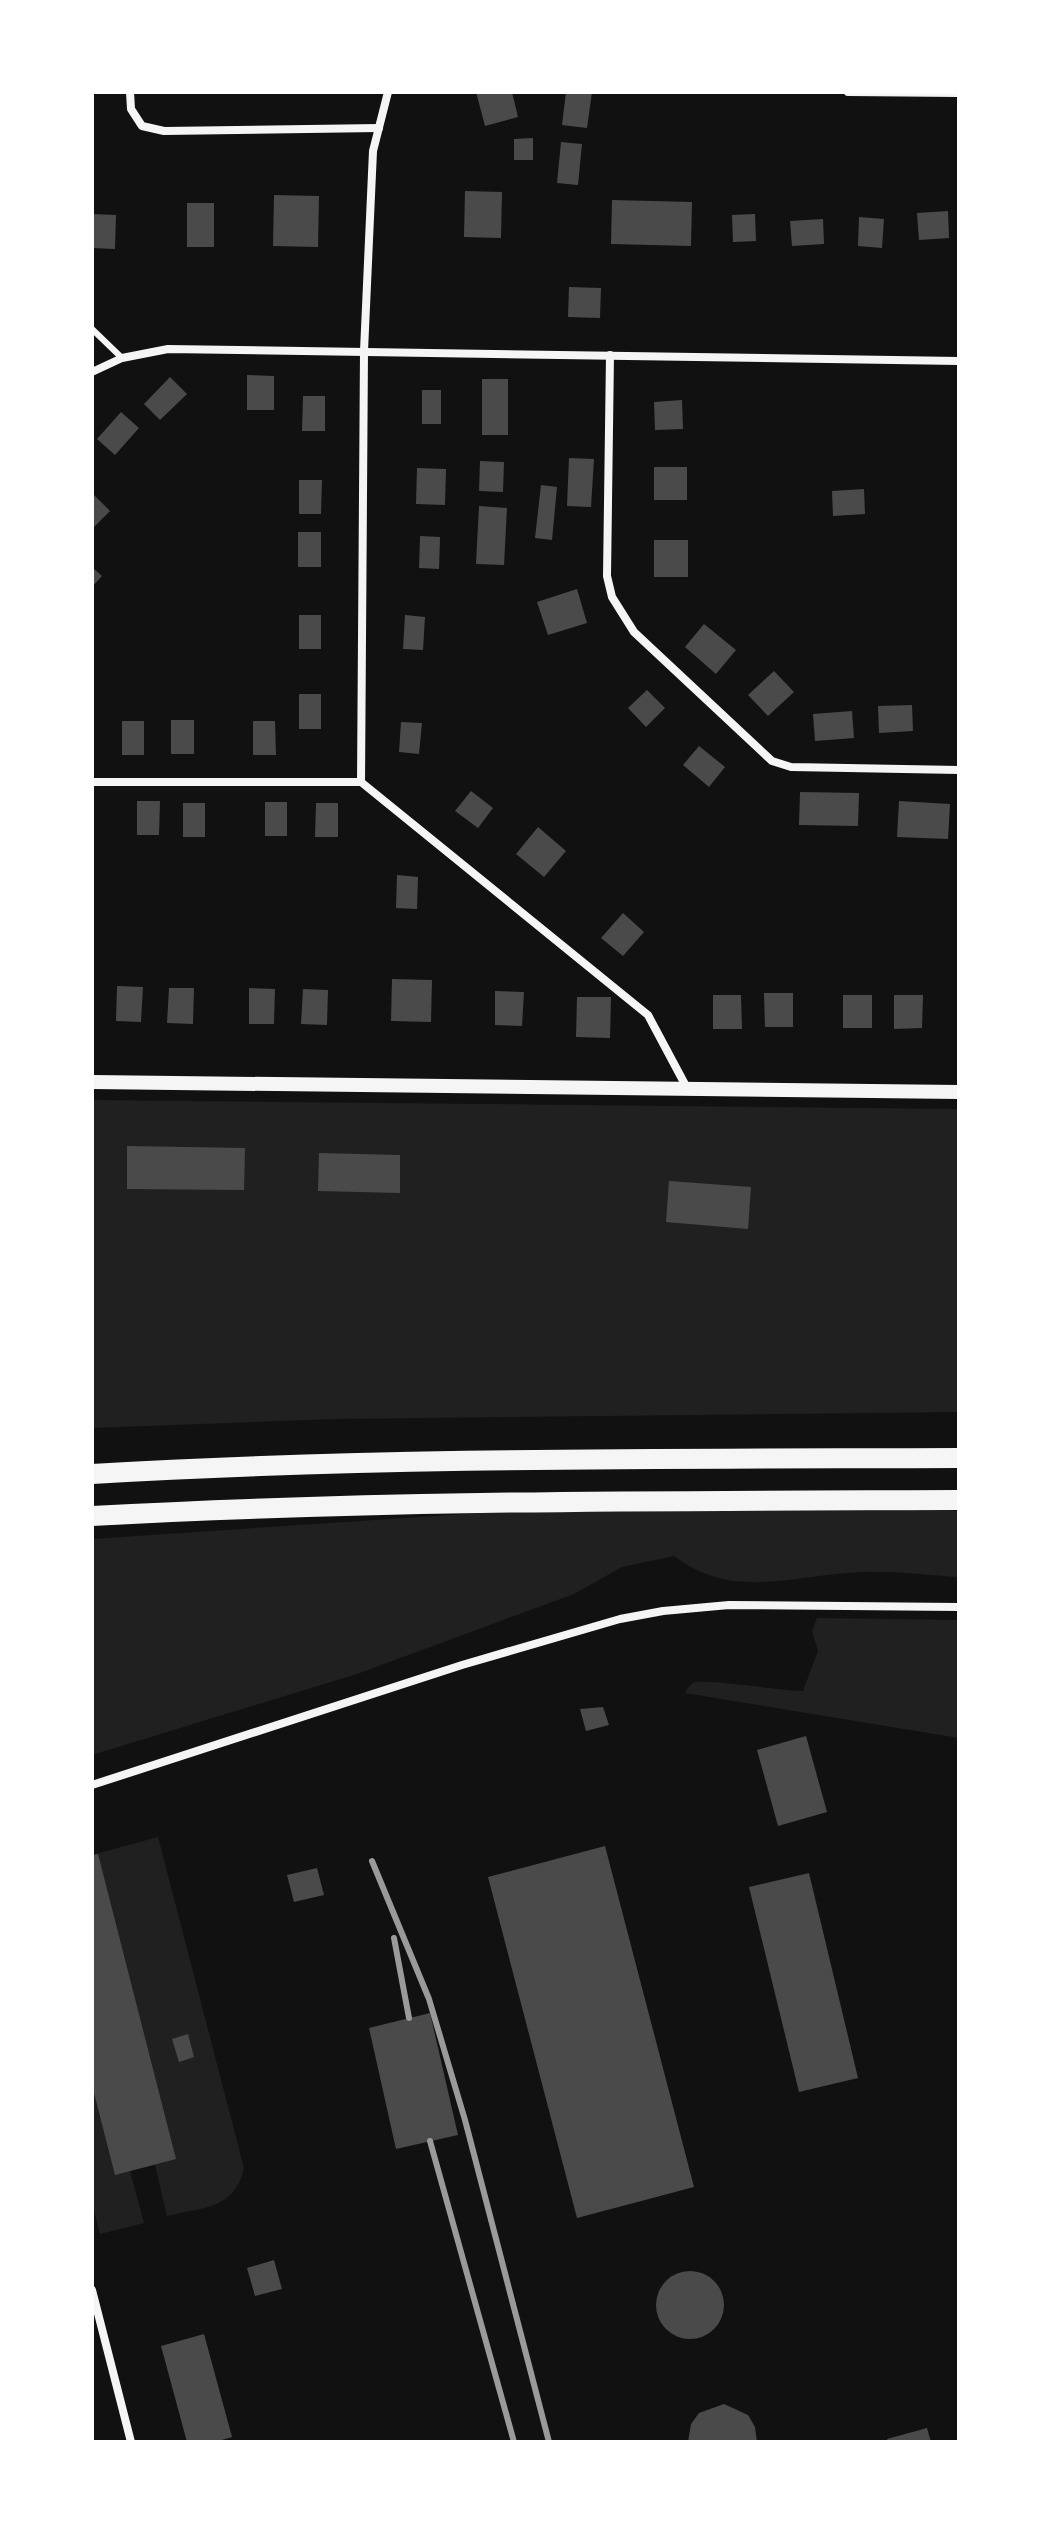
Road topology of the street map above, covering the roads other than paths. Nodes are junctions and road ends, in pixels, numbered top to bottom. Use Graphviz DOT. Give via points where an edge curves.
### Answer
graph roads {
  1 [pos="130,92"];
  2 [pos="388,92"];
  3 [pos="848,92"];
  4 [pos="959,93"];
  5 [pos="379,128"];
  6 [pos="92,329"];
  7 [pos="364,351"];
  8 [pos="610,355"];
  9 [pos="122,358"];
  10 [pos="959,361"];
  11 [pos="92,372"];
  12 [pos="959,770"];
  13 [pos="92,782"];
  14 [pos="361,782"];
  15 [pos="92,1082"];
  16 [pos="688,1090"];
  17 [pos="959,1092"];
  18 [pos="959,1458"];
  19 [pos="92,1474"];
  20 [pos="959,1500"];
  21 [pos="92,1516"];
  22 [pos="959,1607"];
  23 [pos="92,1785"];
  24 [pos="92,2290"];
  25 [pos="131,2442"];
  1 -- 5 [label="street" via="131,109 142,126 164,131"];
  2 -- 5 [label="street"];
  3 -- 4 [label="street"];
  5 -- 7 [label="street" via="373,151"];
  6 -- 9 [label="lane"];
  7 -- 8 [label="street"];
  7 -- 9 [label="street" via="168,349"];
  7 -- 14 [label="street"];
  8 -- 10 [label="street"];
  8 -- 12 [label="street" via="607,576 612,597 634,632 772,761 791,767"];
  9 -- 11 [label="street"];
  13 -- 14 [label="street"];
  14 -- 16 [label="street" via="648,1015"];
  15 -- 16 [label="street"];
  16 -- 17 [label="street"];
  18 -- 19 [label="highway" via="477,1460"];
  20 -- 21 [label="highway" via="460,1502"];
  22 -- 23 [label="street" via="729,1605 620,1619"];
  24 -- 25 [label="street"];
}
